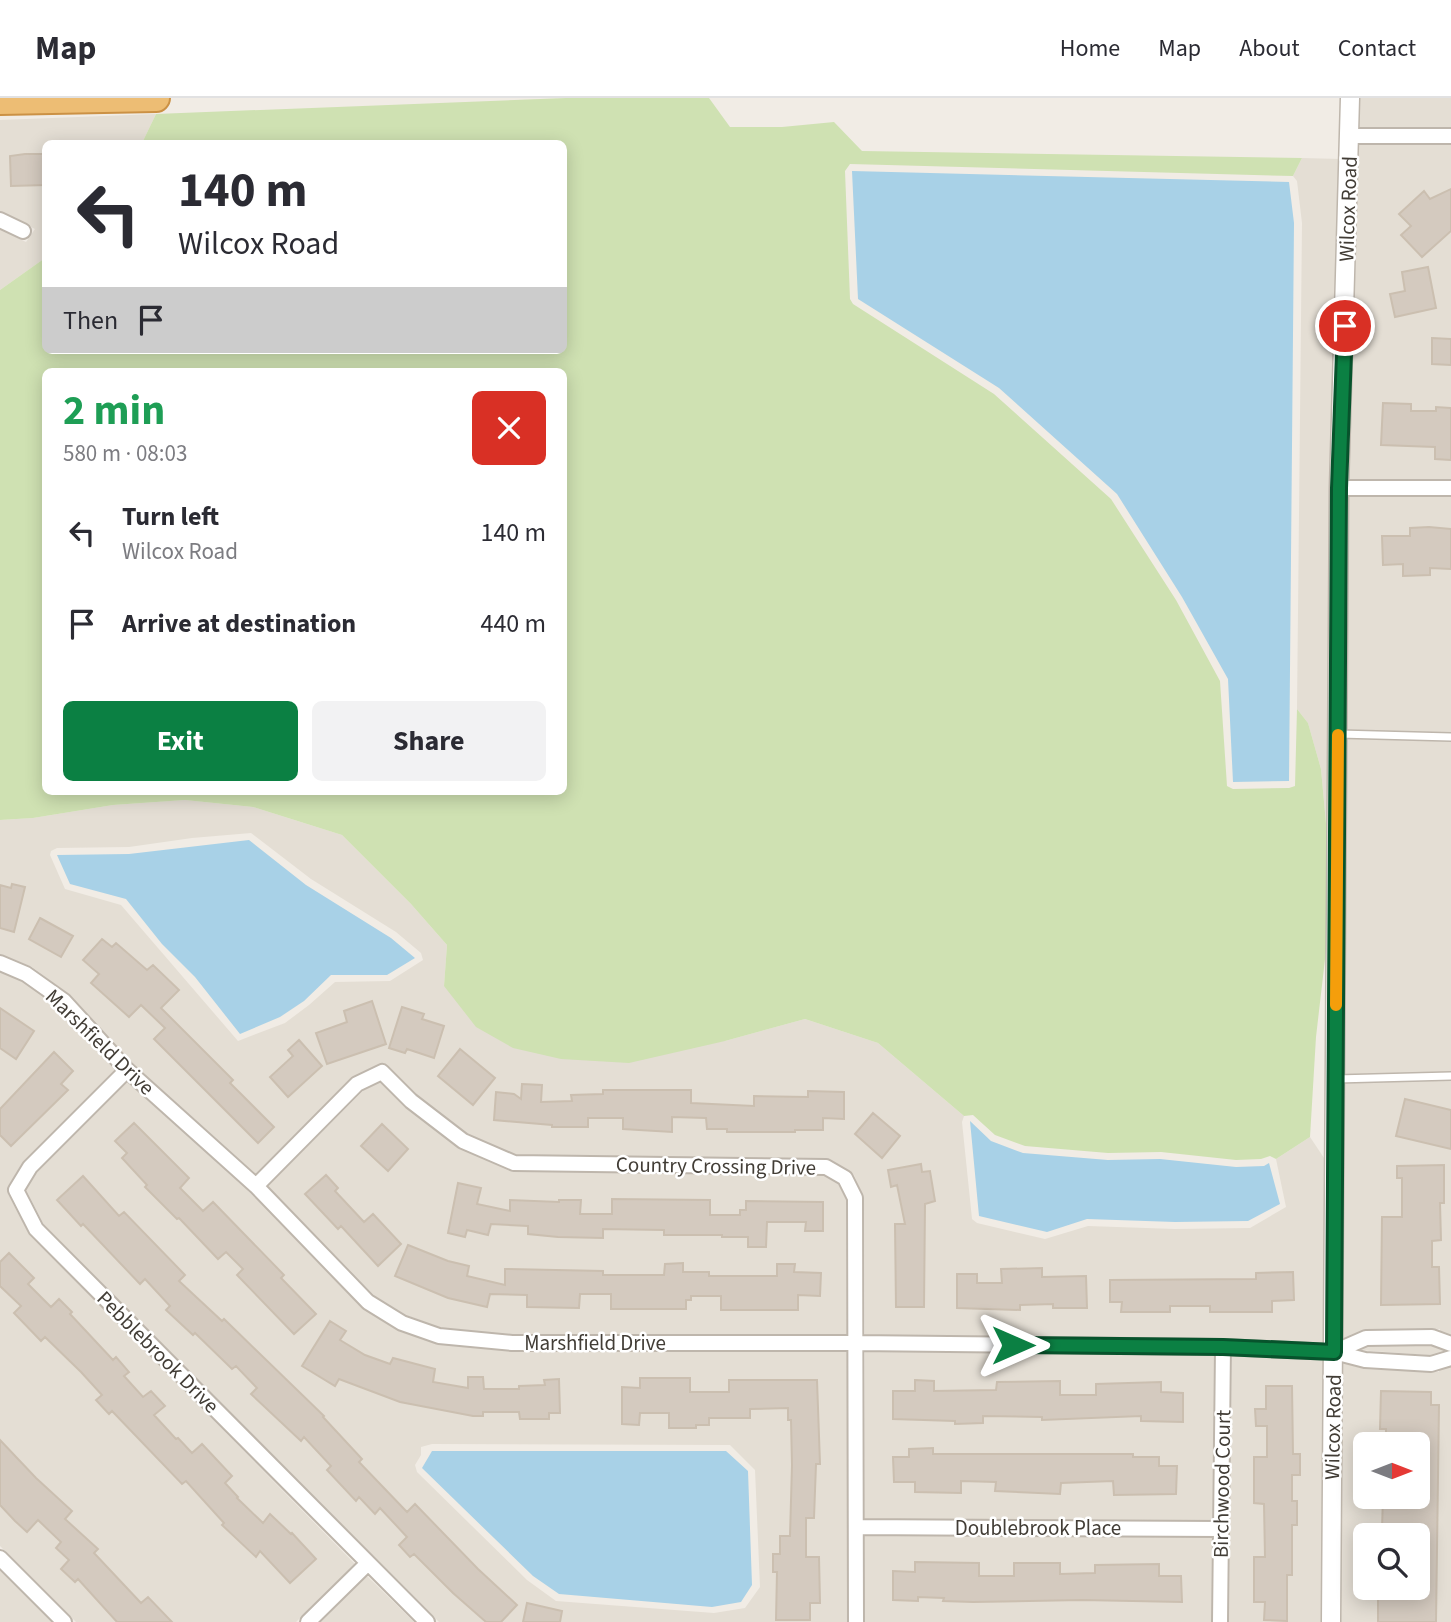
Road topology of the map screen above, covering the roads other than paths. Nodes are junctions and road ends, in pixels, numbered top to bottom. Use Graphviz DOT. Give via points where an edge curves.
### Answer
graph roads {
  1 [pos="156,98"];
  2 [pos="1350,98"];
  3 [pos="0,101"];
  4 [pos="1350,136"];
  5 [pos="1451,136"];
  6 [pos="0,220"];
  7 [pos="23,232"];
  8 [pos="1339,488"];
  9 [pos="1451,488"];
  10 [pos="1338,734"];
  11 [pos="1451,737"];
  12 [pos="0,962"];
  13 [pos="127,1070"];
  14 [pos="1451,1076"];
  15 [pos="1336,1079"];
  16 [pos="256,1186"];
  17 [pos="856,1343"];
  18 [pos="1451,1344"];
  19 [pos="1223,1347"];
  20 [pos="1334,1352"];
  21 [pos="1451,1358"];
  22 [pos="856,1527"];
  23 [pos="1221,1529"];
  24 [pos="0,1558"];
  25 [pos="367,1564"];
  26 [pos="64,1622"];
  27 [pos="308,1622"];
  28 [pos="427,1622"];
  29 [pos="856,1622"];
  30 [pos="1220,1622"];
  31 [pos="1331,1622"];
  1 -- 3 [label="highway"];
  2 -- 4 [label="street, Wilcox Road"];
  4 -- 5 [label="street"];
  4 -- 8 [label="street, Wilcox Road"];
  6 -- 7 [label="street"];
  8 -- 9 [label="street"];
  8 -- 10 [label="street, Wilcox Road"];
  10 -- 11 [label="lane"];
  10 -- 15 [label="street, Wilcox Road"];
  12 -- 13 [label="street, Marshfield Drive" via="64,1001"];
  13 -- 16 [label="street, Marshfield Drive"];
  13 -- 25 [label="street, Pebblebrook Drive" via="30,1167 16,1190 36,1229"];
  14 -- 15 [label="lane"];
  15 -- 20 [label="street, Wilcox Road"];
  16 -- 17 [label="street, Marshfield Drive" via="368,1302 402,1323 439,1336 512,1343"];
  16 -- 17 [label="street, Country Crossing Drive" via="357,1084 382,1072 411,1101 463,1140 514,1163 826,1167 845,1178 855,1198"];
  17 -- 19 [label="street, Marshfield Drive"];
  17 -- 22 [label="street, Country Crossing Drive"];
  18 -- 20 [label="street, Marshfield Drive" via="1432,1337 1366,1338"];
  19 -- 20 [label="street, Marshfield Drive"];
  19 -- 23 [label="street, Birchwood Court"];
  20 -- 21 [label="street, Marshfield Drive" via="1365,1360 1431,1364"];
  20 -- 31 [label="street, Wilcox Road"];
  22 -- 23 [label="street, Doublebrook Place"];
  22 -- 29 [label="street, Country Crossing Drive"];
  23 -- 30 [label="street, Birchwood Court"];
  24 -- 26 [label="street"];
  25 -- 27 [label="street"];
  25 -- 28 [label="street, Pebblebrook Drive"];
}
